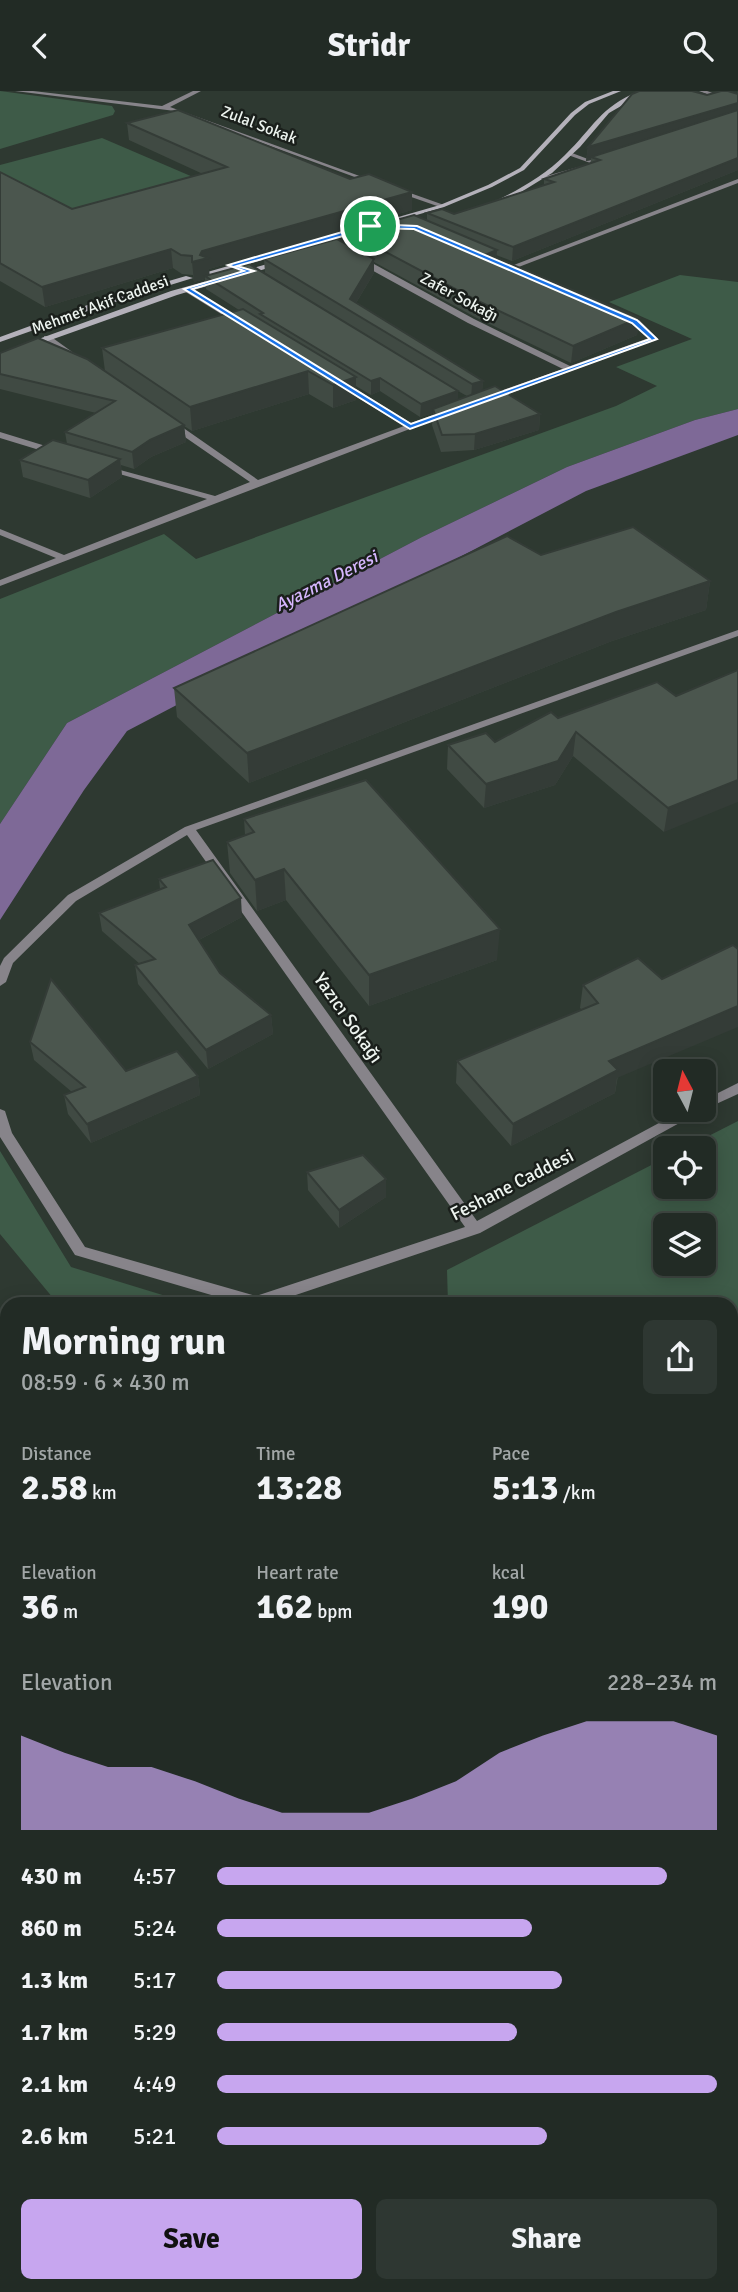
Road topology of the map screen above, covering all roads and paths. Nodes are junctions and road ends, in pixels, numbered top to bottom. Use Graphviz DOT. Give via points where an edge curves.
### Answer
graph roads {
  1 [pos="18,91"];
  2 [pos="198,91"];
  3 [pos="618,91"];
  4 [pos="644,91"];
  5 [pos="702,91"];
  6 [pos="603,96"];
  7 [pos="619,100"];
  8 [pos="738,104"];
  9 [pos="164,107"];
  10 [pos="570,154"];
  11 [pos="611,160"];
  12 [pos="598,164"];
  13 [pos="545,177"];
  14 [pos="738,181"];
  15 [pos="442,206"];
  16 [pos="478,209"];
  17 [pos="370,226"];
  18 [pos="404,227"];
  19 [pos="349,254"];
  20 [pos="288,261"];
  21 [pos="498,263"];
  22 [pos="230,267"];
  23 [pos="510,268"];
  24 [pos="251,271"];
  25 [pos="262,278"];
  26 [pos="535,279"];
  27 [pos="187,289"];
  28 [pos="610,311"];
  29 [pos="246,325"];
  30 [pos="47,338"];
  31 [pos="0,340"];
  32 [pos="0,356"];
  33 [pos="92,368"];
  34 [pos="570,369"];
  35 [pos="328,376"];
  36 [pos="481,401"];
  37 [pos="458,409"];
  38 [pos="158,414"];
  39 [pos="410,426"];
  40 [pos="0,435"];
  41 [pos="64,454"];
  42 [pos="89,462"];
  43 [pos="257,483"];
  44 [pos="216,499"];
  45 [pos="0,532"];
  46 [pos="66,559"];
  47 [pos="0,583"];
  48 [pos="738,633"];
  49 [pos="189,829"];
  50 [pos="0,982"];
  51 [pos="738,1088"];
  52 [pos="716,1100"];
  53 [pos="0,1114"];
  54 [pos="673,1122"];
  55 [pos="475,1229"];
  56 [pos="239,1297"];
  57 [pos="271,1297"];
  1 -- 9 [label="street, Zulal Sokak"];
  2 -- 9 [label="street"];
  3 -- 6 [label="main road, Mehmet Akif Caddesi"];
  4 -- 7 [label="main road"];
  5 -- 8 [label="street"];
  6 -- 7 [label="main road"];
  6 -- 15 [label="main road, Mehmet Akif Caddesi" via="573,114 522,169"];
  7 -- 10 [label="main road" via="599,115"];
  9 -- 15 [label="street, Zulal Sokak" via="186,111"];
  10 -- 12 [label="street"];
  10 -- 13 [label="main road"];
  11 -- 12 [label="street"];
  12 -- 13 [label="street"];
  13 -- 16 [label="main road"];
  14 -- 23 [label="street"];
  15 -- 17 [label="main road, Mehmet Akif Caddesi"];
  17 -- 18 [label="main road"];
  17 -- 22 [label="main road, Mehmet Akif Caddesi"];
  19 -- 34 [label="street, Zafer Sokağı"];
  20 -- 24 [label="main road, Mehmet Akif Caddesi"];
  21 -- 23 [label="street"];
  22 -- 24 [label="main road, Mehmet Akif Caddesi"];
  22 -- 31 [label="main road, Mehmet Akif Caddesi" via="96,305"];
  23 -- 26 [label="street"];
  24 -- 25 [label="street"];
  24 -- 27 [label="main road, Mehmet Akif Caddesi"];
  27 -- 29 [label="street"];
  27 -- 30 [label="main road, Mehmet Akif Caddesi"];
  28 -- 34 [label="street" via="635,321 654,339"];
  30 -- 32 [label="main road, Mehmet Akif Caddesi"];
  30 -- 33 [label="street"];
  34 -- 36 [label="street"];
  35 -- 39 [label="street"];
  37 -- 39 [label="street"];
  38 -- 43 [label="street"];
  39 -- 43 [label="street"];
  40 -- 41 [label="street"];
  42 -- 44 [label="street"];
  43 -- 44 [label="street"];
  44 -- 46 [label="street"];
  45 -- 46 [label="street"];
  46 -- 47 [label="street"];
  48 -- 49 [label="street"];
  49 -- 50 [label="street" via="72,898 8,961"];
  49 -- 55 [label="street, Yazıcı Sokağı"];
  51 -- 52 [label="street"];
  53 -- 56 [label="street, Feshane Caddesi" via="5,1134 80,1251"];
  54 -- 55 [label="street, Feshane Caddesi"];
  55 -- 57 [label="street, Feshane Caddesi"];
}
